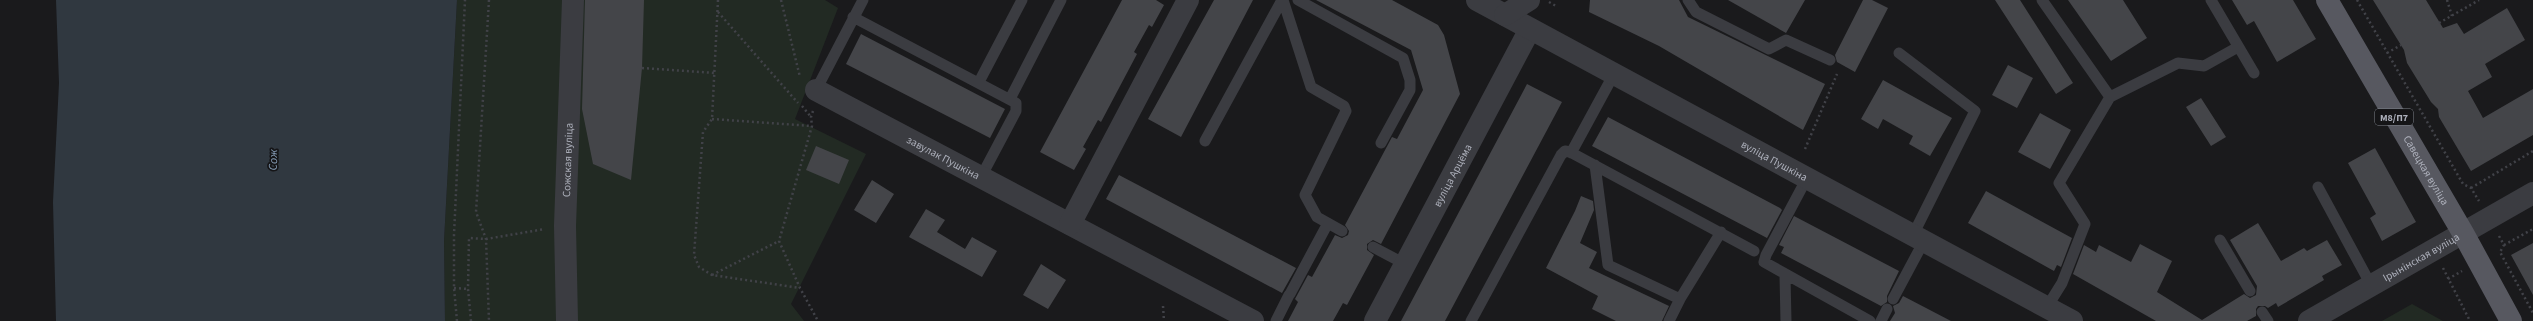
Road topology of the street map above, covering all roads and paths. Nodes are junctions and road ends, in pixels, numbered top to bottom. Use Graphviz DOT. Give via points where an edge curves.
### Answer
graph roads {
  1 [pos="465,0"];
  2 [pos="489,0"];
  3 [pos="573,0"];
  4 [pos="718,0"];
  5 [pos="781,0"];
  6 [pos="863,0"];
  7 [pos="1022,0"];
  8 [pos="1061,0"];
  9 [pos="1188,0"];
  10 [pos="1282,0"];
  11 [pos="1298,0"];
  12 [pos="1477,0"];
  13 [pos="1529,0"];
  14 [pos="1688,0"];
  15 [pos="2042,0"];
  16 [pos="2211,0"];
  17 [pos="2327,0"];
  18 [pos="2357,0"];
  19 [pos="2447,0"];
  20 [pos="2479,0"];
  21 [pos="718,11"];
  22 [pos="1505,15"];
  23 [pos="2452,16"];
  24 [pos="854,17"];
  25 [pos="2440,23"];
  26 [pos="1530,29"];
  27 [pos="2401,45"];
  28 [pos="2238,47"];
  29 [pos="1899,53"];
  30 [pos="2388,53"];
  31 [pos="1830,60"];
  32 [pos="642,68"];
  33 [pos="1839,71"];
  34 [pos="714,73"];
  35 [pos="2254,73"];
  36 [pos="1614,74"];
  37 [pos="979,82"];
  38 [pos="811,91"];
  39 [pos="2110,97"];
  40 [pos="1010,98"];
  41 [pos="810,116"];
  42 [pos="712,119"];
  43 [pos="812,126"];
  44 [pos="1205,141"];
  45 [pos="1381,144"];
  46 [pos="1805,149"];
  47 [pos="2533,151"];
  48 [pos="1572,153"];
  49 [pos="1595,165"];
  50 [pos="981,177"];
  51 [pos="1808,178"];
  52 [pos="2318,187"];
  53 [pos="2470,188"];
  54 [pos="2533,193"];
  55 [pos="2489,218"];
  56 [pos="1328,223"];
  57 [pos="1070,224"];
  58 [pos="565,226"];
  59 [pos="2533,229"];
  60 [pos="1342,231"];
  61 [pos="1721,232"];
  62 [pos="2463,233"];
  63 [pos="1918,238"];
  64 [pos="486,239"];
  65 [pos="2220,240"];
  66 [pos="779,241"];
  67 [pos="2504,245"];
  68 [pos="1373,247"];
  69 [pos="1754,251"];
  70 [pos="1405,264"];
  71 [pos="712,275"];
  72 [pos="1786,276"];
  73 [pos="2448,279"];
  74 [pos="2371,285"];
  75 [pos="454,288"];
  76 [pos="800,288"];
  77 [pos="468,289"];
  78 [pos="2250,291"];
  79 [pos="1893,299"];
  80 [pos="1680,300"];
  81 [pos="1163,306"];
  82 [pos="1887,309"];
  83 [pos="2533,313"];
  84 [pos="2061,316"];
  85 [pos="457,321"];
  86 [pos="471,321"];
  87 [pos="489,321"];
  88 [pos="566,321"];
  89 [pos="818,321"];
  90 [pos="1164,321"];
  91 [pos="1253,321"];
  92 [pos="1276,321"];
  93 [pos="1375,321"];
  94 [pos="1470,321"];
  95 [pos="1669,321"];
  96 [pos="1786,321"];
  97 [pos="1870,321"];
  98 [pos="1880,321"];
  99 [pos="2309,321"];
  100 [pos="2470,321"];
  101 [pos="2511,321"];
  1 -- 75 [label="path" via="454,235"];
  2 -- 64 [label="path" via="476,212"];
  3 -- 58 [label="street, Сожская вуліца"];
  4 -- 21 [label="path"];
  5 -- 38 [label="path"];
  6 -- 24 [label="lane"];
  7 -- 37 [label="lane"];
  8 -- 40 [label="lane"];
  9 -- 57 [label="street"];
  10 -- 44 [label="lane"];
  10 -- 56 [label="lane" via="1310,87 1344,106 1346,111 1305,195 1317,217"];
  11 -- 45 [label="lane" via="1403,58 1410,90"];
  12 -- 22 [label="street, вуліца Пушкіна"];
  13 -- 22 [label="street"];
  14 -- 31 [label="lane" via="1696,12 1769,48 1786,40"];
  15 -- 39 [label="lane"];
  16 -- 28 [label="lane"];
  17 -- 62 [label="main road, Савецкая вуліца / М8/П7"];
  18 -- 30 [label="path"];
  19 -- 23 [label="path"];
  20 -- 23 [label="path"];
  21 -- 34 [label="path"];
  21 -- 41 [label="path"];
  22 -- 26 [label="street, вуліца Пушкіна"];
  23 -- 25 [label="path"];
  24 -- 37 [label="lane"];
  24 -- 38 [label="lane"];
  26 -- 36 [label="street, вуліца Пушкіна"];
  26 -- 70 [label="street, вуліца Арцёма"];
  27 -- 30 [label="path"];
  28 -- 35 [label="lane"];
  28 -- 39 [label="lane" via="2204,66 2178,62"];
  29 -- 63 [label="lane" via="1975,111"];
  30 -- 53 [label="path" via="2463,184"];
  32 -- 34 [label="path"];
  33 -- 46 [label="path"];
  34 -- 42 [label="path"];
  36 -- 48 [label="lane"];
  36 -- 51 [label="street, вуліца Пушкіна"];
  37 -- 40 [label="lane"];
  38 -- 41 [label="path"];
  38 -- 41 [label="path"];
  38 -- 50 [label="street, завулак Пушкіна"];
  39 -- 84 [label="lane" via="2059,183 2085,224 2062,283"];
  40 -- 50 [label="lane" via="1016,103 1016,111"];
  41 -- 43 [label="path"];
  42 -- 43 [label="path"];
  42 -- 71 [label="path" via="702,132 694,255 699,267"];
  43 -- 66 [label="path"];
  47 -- 53 [label="path"];
  48 -- 49 [label="lane"];
  48 -- 94 [label="lane" via="1565,151 1561,154"];
  49 -- 61 [label="lane"];
  49 -- 80 [label="lane" via="1608,265"];
  50 -- 57 [label="street, завулак Пушкіна"];
  51 -- 63 [label="street, вуліца Пушкіна"];
  51 -- 72 [label="lane" via="1764,259 1766,264"];
  52 -- 74 [label="lane"];
  53 -- 55 [label="path"];
  54 -- 55 [label="street, Ірынінская вуліца"];
  55 -- 62 [label="street, Ірынінская вуліца"];
  55 -- 67 [label="path"];
  56 -- 60 [label="lane"];
  56 -- 92 [label="lane"];
  57 -- 91 [label="street, завулак Пушкіна"];
  58 -- 64 [label="path"];
  58 -- 88 [label="street, Сожская вуліца"];
  59 -- 67 [label="path"];
  61 -- 69 [label="lane"];
  61 -- 80 [label="lane"];
  62 -- 74 [label="street, Ірынінская вуліца"];
  62 -- 101 [label="main road, Савецкая вуліца / М8/П7"];
  63 -- 79 [label="lane"];
  63 -- 84 [label="street, вуліца Пушкіна"];
  64 -- 77 [label="path" via="469,238"];
  64 -- 87 [label="path"];
  65 -- 78 [label="lane"];
  66 -- 71 [label="path"];
  66 -- 76 [label="path"];
  67 -- 83 [label="path" via="2500,252"];
  68 -- 70 [label="lane"];
  70 -- 93 [label="street, вуліца Арцёма"];
  71 -- 76 [label="path"];
  72 -- 96 [label="lane"];
  72 -- 97 [label="lane"];
  73 -- 100 [label="path"];
  74 -- 99 [label="street, Ірынінская вуліца"];
  75 -- 77 [label="path"];
  75 -- 85 [label="path"];
  76 -- 89 [label="path"];
  77 -- 86 [label="path"];
  80 -- 95 [label="lane"];
  81 -- 90 [label="path"];
  82 -- 98 [label="lane"];
}
